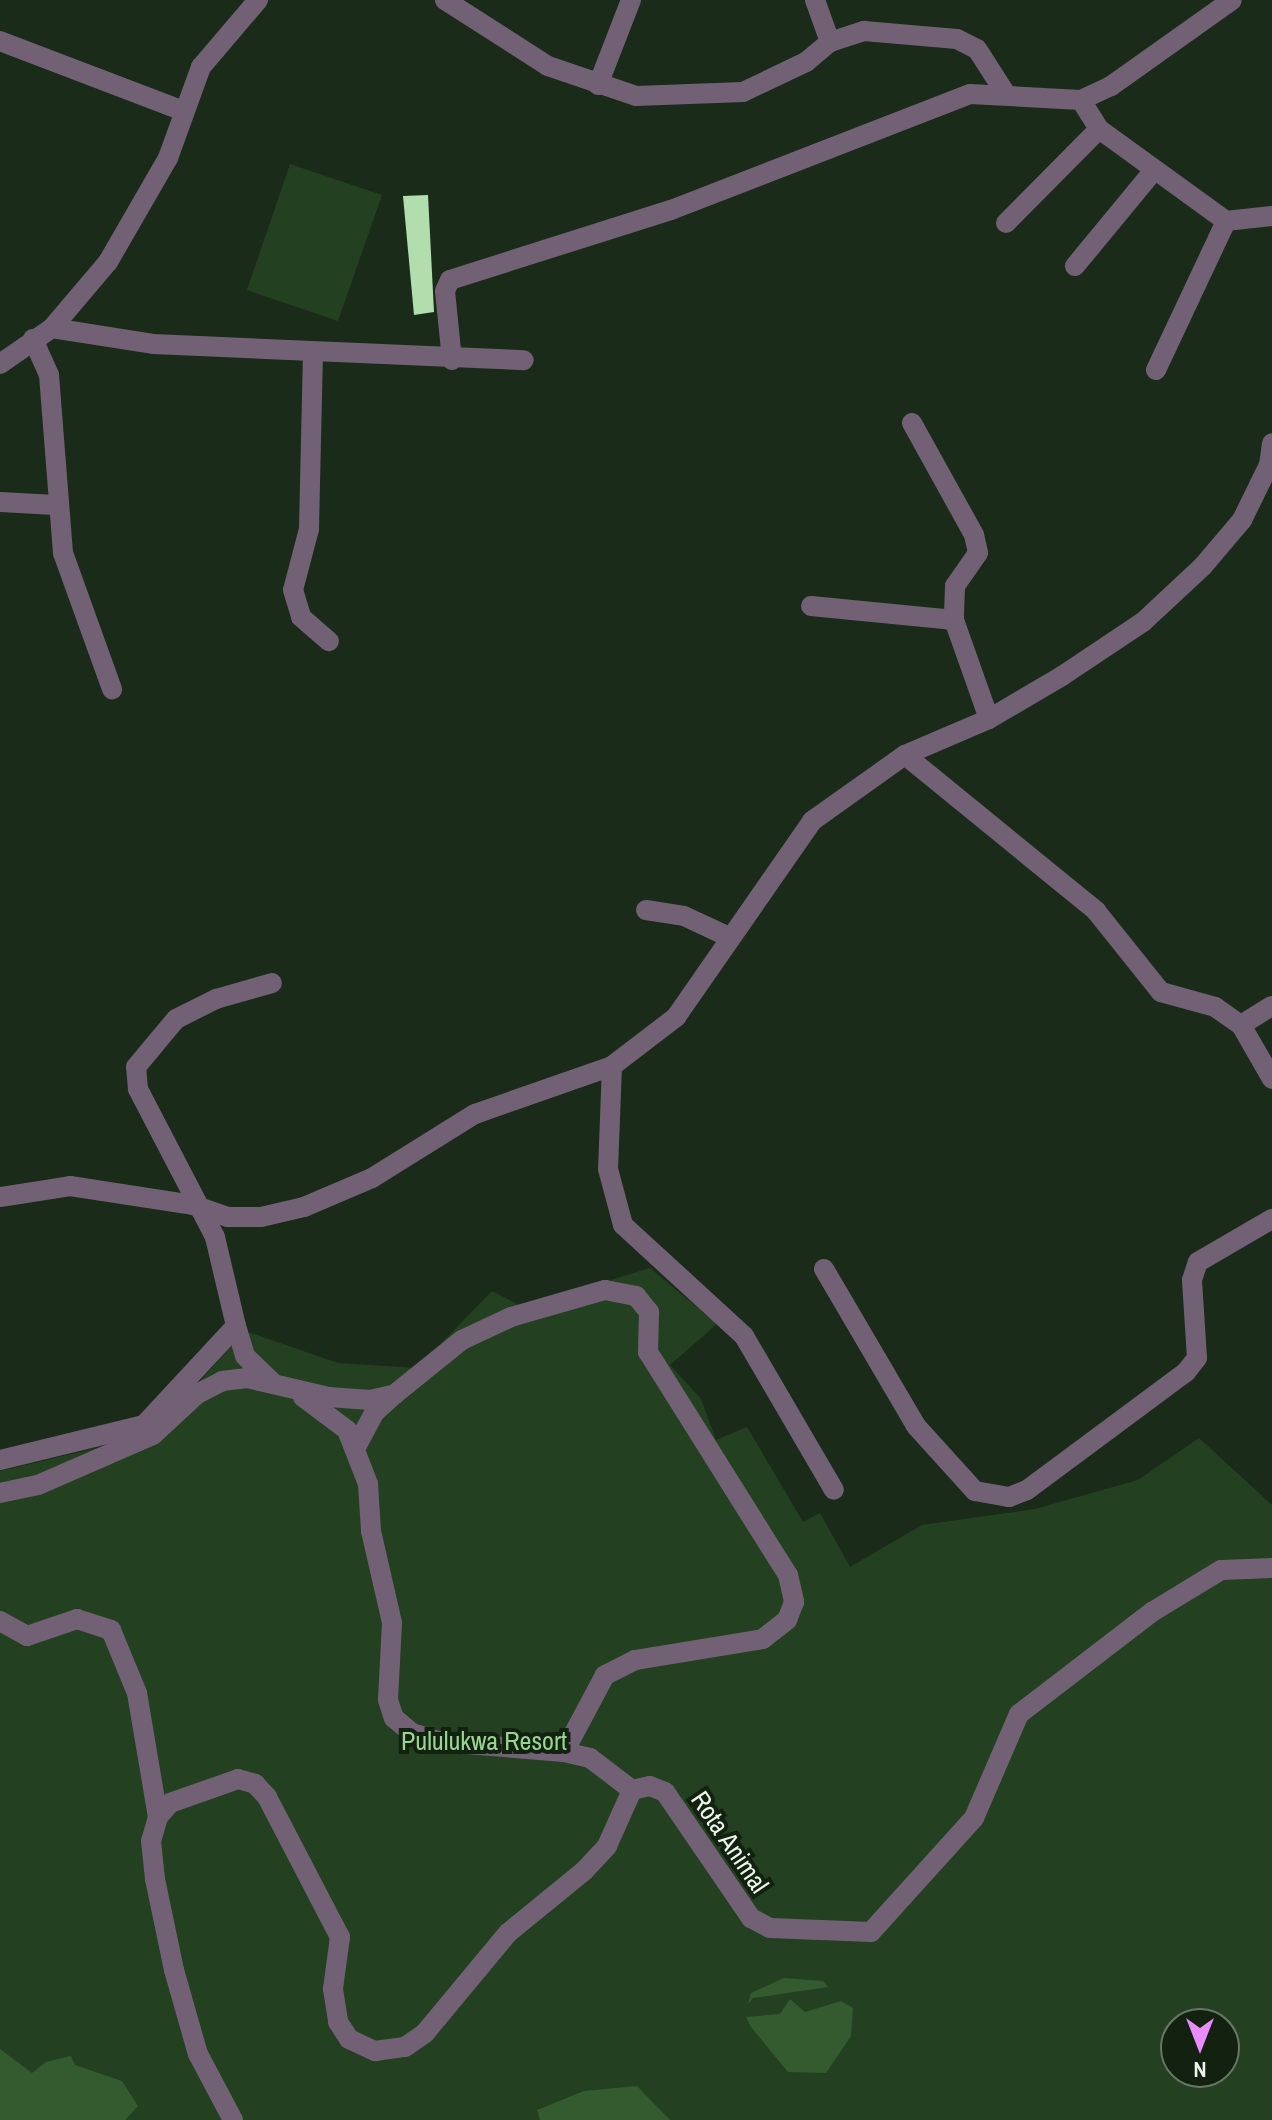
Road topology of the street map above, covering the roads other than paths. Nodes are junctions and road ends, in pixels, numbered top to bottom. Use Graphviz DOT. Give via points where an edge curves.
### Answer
graph roads {
  1 [pos="258,0"];
  2 [pos="445,0"];
  3 [pos="631,0"];
  4 [pos="815,0"];
  5 [pos="1232,0"];
  6 [pos="0,41"];
  7 [pos="830,42"];
  8 [pos="598,85"];
  9 [pos="1004,91"];
  10 [pos="1081,100"];
  11 [pos="183,111"];
  12 [pos="1099,129"];
  13 [pos="1154,170"];
  14 [pos="1272,216"];
  15 [pos="1226,221"];
  16 [pos="1006,223"];
  17 [pos="1075,266"];
  18 [pos="52,328"];
  19 [pos="33,339"];
  20 [pos="313,352"];
  21 [pos="452,360"];
  22 [pos="524,360"];
  23 [pos="0,364"];
  24 [pos="1156,370"];
  25 [pos="912,423"];
  26 [pos="1272,443"];
  27 [pos="0,502"];
  28 [pos="55,505"];
  29 [pos="811,606"];
  30 [pos="954,620"];
  31 [pos="329,641"];
  32 [pos="112,689"];
  33 [pos="989,719"];
  34 [pos="905,755"];
  35 [pos="646,910"];
  36 [pos="729,937"];
  37 [pos="272,983"];
  38 [pos="1272,1006"];
  39 [pos="1241,1025"];
  40 [pos="612,1066"];
  41 [pos="1272,1079"];
  42 [pos="0,1197"];
  43 [pos="193,1205"];
  44 [pos="1272,1219"];
  45 [pos="824,1269"];
  46 [pos="236,1326"];
  47 [pos="275,1385"];
  48 [pos="395,1394"];
  49 [pos="356,1447"];
  50 [pos="0,1460"];
  51 [pos="834,1490"];
  52 [pos="0,1493"];
  53 [pos="1272,1568"];
  54 [pos="0,1621"];
  55 [pos="564,1752"];
  56 [pos="632,1790"];
  57 [pos="158,1817"];
  58 [pos="233,2120"];
  1 -- 11 [label="street" via="201,67"];
  2 -- 8 [label="street" via="548,66"];
  3 -- 8 [label="street"];
  4 -- 7 [label="street"];
  5 -- 10 [label="street" via="1111,86"];
  6 -- 11 [label="street"];
  7 -- 8 [label="street" via="797,67 723,97 636,96"];
  7 -- 9 [label="street" via="864,31 957,39 977,49"];
  9 -- 10 [label="street"];
  9 -- 21 [label="street" via="970,94 910,114 671,210 450,280 445,291"];
  10 -- 12 [label="street"];
  11 -- 18 [label="street" via="142,210"];
  12 -- 13 [label="street"];
  12 -- 16 [label="street"];
  13 -- 15 [label="street"];
  13 -- 17 [label="street"];
  14 -- 15 [label="street"];
  15 -- 24 [label="street"];
  18 -- 19 [label="street"];
  18 -- 20 [label="street" via="153,344"];
  19 -- 23 [label="street"];
  19 -- 28 [label="street" via="49,375"];
  20 -- 21 [label="street"];
  20 -- 31 [label="street" via="309,529 293,590 301,617"];
  21 -- 22 [label="street"];
  25 -- 30 [label="street" via="978,553 955,586"];
  26 -- 33 [label="street" via="1269,465 1242,520 1203,566 1143,622"];
  27 -- 28 [label="street"];
  28 -- 32 [label="street" via="63,553"];
  29 -- 30 [label="street"];
  30 -- 33 [label="street"];
  33 -- 34 [label="street"];
  34 -- 36 [label="street" via="812,821"];
  34 -- 39 [label="street" via="1096,911 1161,992 1215,1007"];
  35 -- 36 [label="street" via="684,916"];
  36 -- 40 [label="street" via="676,1017"];
  37 -- 43 [label="street" via="216,999 176,1019 136,1067 138,1089"];
  38 -- 39 [label="street"];
  39 -- 41 [label="street"];
  40 -- 43 [label="street" via="475,1114 372,1178 304,1207 227,1217"];
  40 -- 51 [label="street" via="608,1169 623,1225 744,1336"];
  42 -- 43 [label="street" via="70,1186"];
  43 -- 46 [label="street" via="221,1255"];
  44 -- 45 [label="street" via="1198,1262 1192,1280 1197,1358 1186,1372 1027,1490 1009,1497 975,1491 916,1426"];
  46 -- 47 [label="street" via="245,1356"];
  46 -- 50 [label="street" via="144,1425"];
  47 -- 48 [label="street" via="329,1397"];
  47 -- 49 [label="street" via="336,1418"];
  47 -- 52 [label="street" via="247,1378 222,1381 197,1394 153,1435 38,1485"];
  48 -- 49 [label="street" via="375,1412"];
  48 -- 55 [label="street" via="462,1340 511,1317 605,1290 636,1296 649,1312 648,1352 788,1575 794,1602 787,1620 763,1639 635,1660 605,1675"];
  49 -- 55 [label="street" via="392,1623 388,1700 394,1718 412,1733 442,1742"];
  53 -- 56 [label="street, Rota Animal" via="1221,1570 1152,1612 1019,1714 974,1818 871,1932 770,1928 751,1918 665,1792 650,1786"];
  54 -- 57 [label="street" via="27,1636 77,1619 111,1630 137,1693"];
  55 -- 56 [label="street" via="590,1758"];
  56 -- 57 [label="street" via="607,1846 508,1933 425,2033 405,2047 375,2051 349,2039 338,2022 333,1989 340,1937 267,1797 255,1784 238,1779 170,1803"];
  57 -- 58 [label="street" via="152,1854 174,1970 198,2054"];
}
